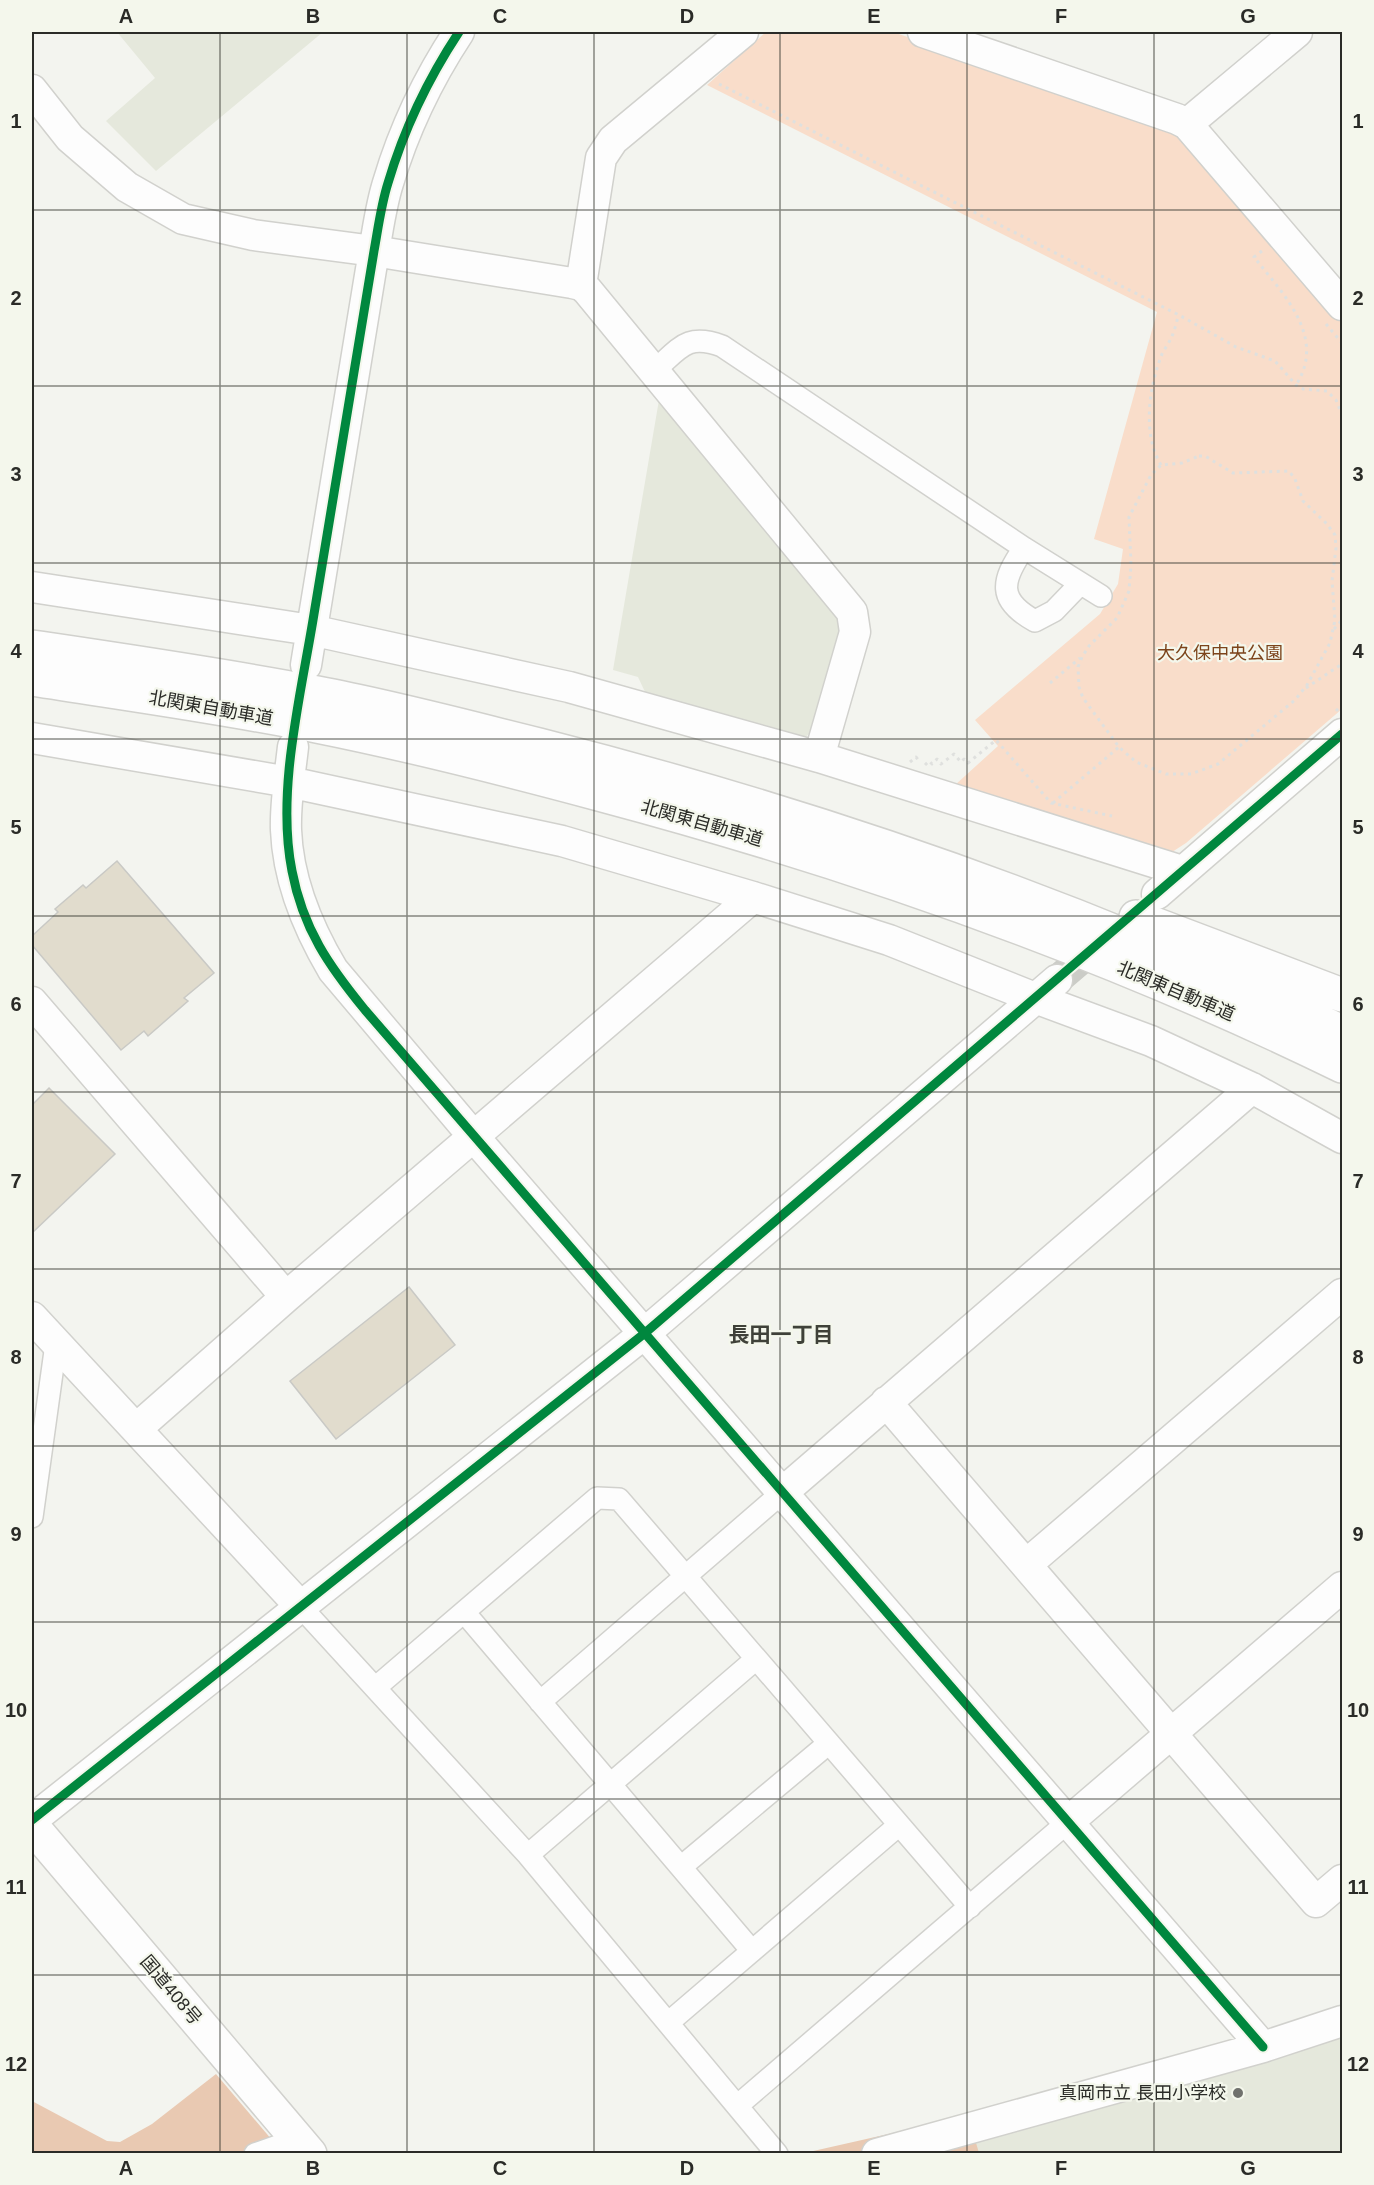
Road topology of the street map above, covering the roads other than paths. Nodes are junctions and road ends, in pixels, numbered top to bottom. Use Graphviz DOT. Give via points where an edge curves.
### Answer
graph roads {
  1 [pos="459,32"];
  2 [pos="743,32"];
  3 [pos="923,32"];
  4 [pos="1297,32"];
  5 [pos="32,90"];
  6 [pos="1186,124"];
  7 [pos="374,251"];
  8 [pos="581,285"];
  9 [pos="1331,311"];
  10 [pos="655,370"];
  11 [pos="1024,548"];
  12 [pos="1080,584"];
  13 [pos="32,587"];
  14 [pos="1101,596"];
  15 [pos="311,630"];
  16 [pos="32,647"];
  17 [pos="306,665"];
  18 [pos="32,679"];
  19 [pos="1342,734"];
  20 [pos="32,738"];
  21 [pos="292,747"];
  22 [pos="819,758"];
  23 [pos="289,782"];
  24 [pos="795,817"];
  25 [pos="1182,871"];
  26 [pos="1157,894"];
  27 [pos="753,897"];
  28 [pos="1046,989"];
  29 [pos="1342,995"];
  30 [pos="32,1002"];
  31 [pos="1342,1032"];
  32 [pos="1342,1066"];
  33 [pos="1252,1088"];
  34 [pos="474,1137"];
  35 [pos="1342,1138"];
  36 [pos="1342,1294"];
  37 [pos="286,1298"];
  38 [pos="32,1317"];
  39 [pos="645,1333"];
  40 [pos="56,1344"];
  41 [pos="886,1402"];
  42 [pos="136,1429"];
  43 [pos="783,1492"];
  44 [pos="32,1517"];
  45 [pos="1027,1564"];
  46 [pos="686,1576"];
  47 [pos="1342,1587"];
  48 [pos="300,1606"];
  49 [pos="464,1612"];
  50 [pos="756,1659"];
  51 [pos="375,1688"];
  52 [pos="540,1702"];
  53 [pos="1172,1734"];
  54 [pos="829,1743"];
  55 [pos="610,1784"];
  56 [pos="32,1820"];
  57 [pos="1068,1822"];
  58 [pos="899,1825"];
  59 [pos="32,1826"];
  60 [pos="528,1855"];
  61 [pos="681,1867"];
  62 [pos="1342,1880"];
  63 [pos="970,1907"];
  64 [pos="753,1951"];
  65 [pos="1342,2021"];
  66 [pos="668,2023"];
  67 [pos="1263,2047"];
  68 [pos="737,2106"];
  69 [pos="304,2146"];
  70 [pos="255,2154"];
  71 [pos="777,2154"];
  72 [pos="877,2154"];
  1 -- 7 [label="street" via="410,121 387,184"];
  2 -- 8 [label="street" via="614,140 601,158"];
  3 -- 6 [label="street"];
  4 -- 6 [label="street"];
  5 -- 7 [label="street" via="70,138 127,187 183,219 253,235"];
  6 -- 9 [label="street"];
  7 -- 8 [label="street"];
  7 -- 15 [label="street"];
  8 -- 10 [label="street"];
  10 -- 11 [label="street" via="689,342 705,340 722,346"];
  10 -- 22 [label="street" via="852,612 855,632"];
  11 -- 12 [label="street"];
  11 -- 12 [label="street" via="1005,582 1007,598 1021,613 1035,621 1054,611"];
  12 -- 14 [label="street"];
  13 -- 15 [label="street"];
  15 -- 17 [label="street"];
  15 -- 22 [label="street" via="569,687"];
  16 -- 24 [label="highway, 北関東自動車道" via="320,693 656,775"];
  18 -- 32 [label="highway, 北関東自動車道" via="340,731 492,765 782,845 1099,958 1278,1034"];
  19 -- 25 [label="street"];
  20 -- 23 [label="street"];
  21 -- 23 [label="street"];
  22 -- 25 [label="street"];
  23 -- 27 [label="street" via="562,841"];
  23 -- 34 [label="street" via="286,830 292,873 315,940 345,986"];
  24 -- 29 [label="highway" via="979,863 1132,915"];
  24 -- 31 [label="highway, 北関東自動車道" via="973,876 1119,932"];
  25 -- 26 [label="street"];
  27 -- 28 [label="street"];
  27 -- 34 [label="street"];
  28 -- 33 [label="street"];
  28 -- 39 [label="street"];
  30 -- 37 [label="street"];
  33 -- 35 [label="street"];
  33 -- 41 [label="street"];
  34 -- 37 [label="street"];
  34 -- 39 [label="street"];
  36 -- 45 [label="street"];
  37 -- 42 [label="street"];
  38 -- 40 [label="street"];
  39 -- 43 [label="street"];
  39 -- 48 [label="street"];
  40 -- 42 [label="street"];
  40 -- 44 [label="street"];
  41 -- 43 [label="street"];
  41 -- 45 [label="street"];
  42 -- 48 [label="street"];
  43 -- 46 [label="street"];
  43 -- 57 [label="street"];
  45 -- 53 [label="street"];
  46 -- 49 [label="street" via="619,1499 597,1498"];
  46 -- 50 [label="street"];
  46 -- 52 [label="street"];
  47 -- 53 [label="street"];
  48 -- 51 [label="street"];
  48 -- 56 [label="street"];
  49 -- 51 [label="street"];
  49 -- 52 [label="street"];
  50 -- 54 [label="street"];
  50 -- 55 [label="street"];
  51 -- 60 [label="street"];
  52 -- 55 [label="street"];
  53 -- 57 [label="street"];
  53 -- 62 [label="street" via="1316,1902"];
  54 -- 58 [label="street"];
  54 -- 61 [label="street"];
  55 -- 60 [label="street"];
  55 -- 61 [label="street"];
  57 -- 63 [label="street"];
  57 -- 67 [label="street"];
  58 -- 63 [label="street"];
  58 -- 64 [label="street"];
  59 -- 69 [label="highway, 国道408号"];
  60 -- 66 [label="street"];
  61 -- 64 [label="street"];
  63 -- 68 [label="street"];
  64 -- 66 [label="street"];
  65 -- 67 [label="street"];
  66 -- 68 [label="street"];
  67 -- 72 [label="street"];
  68 -- 71 [label="street"];
  69 -- 70 [label="street"];
}
